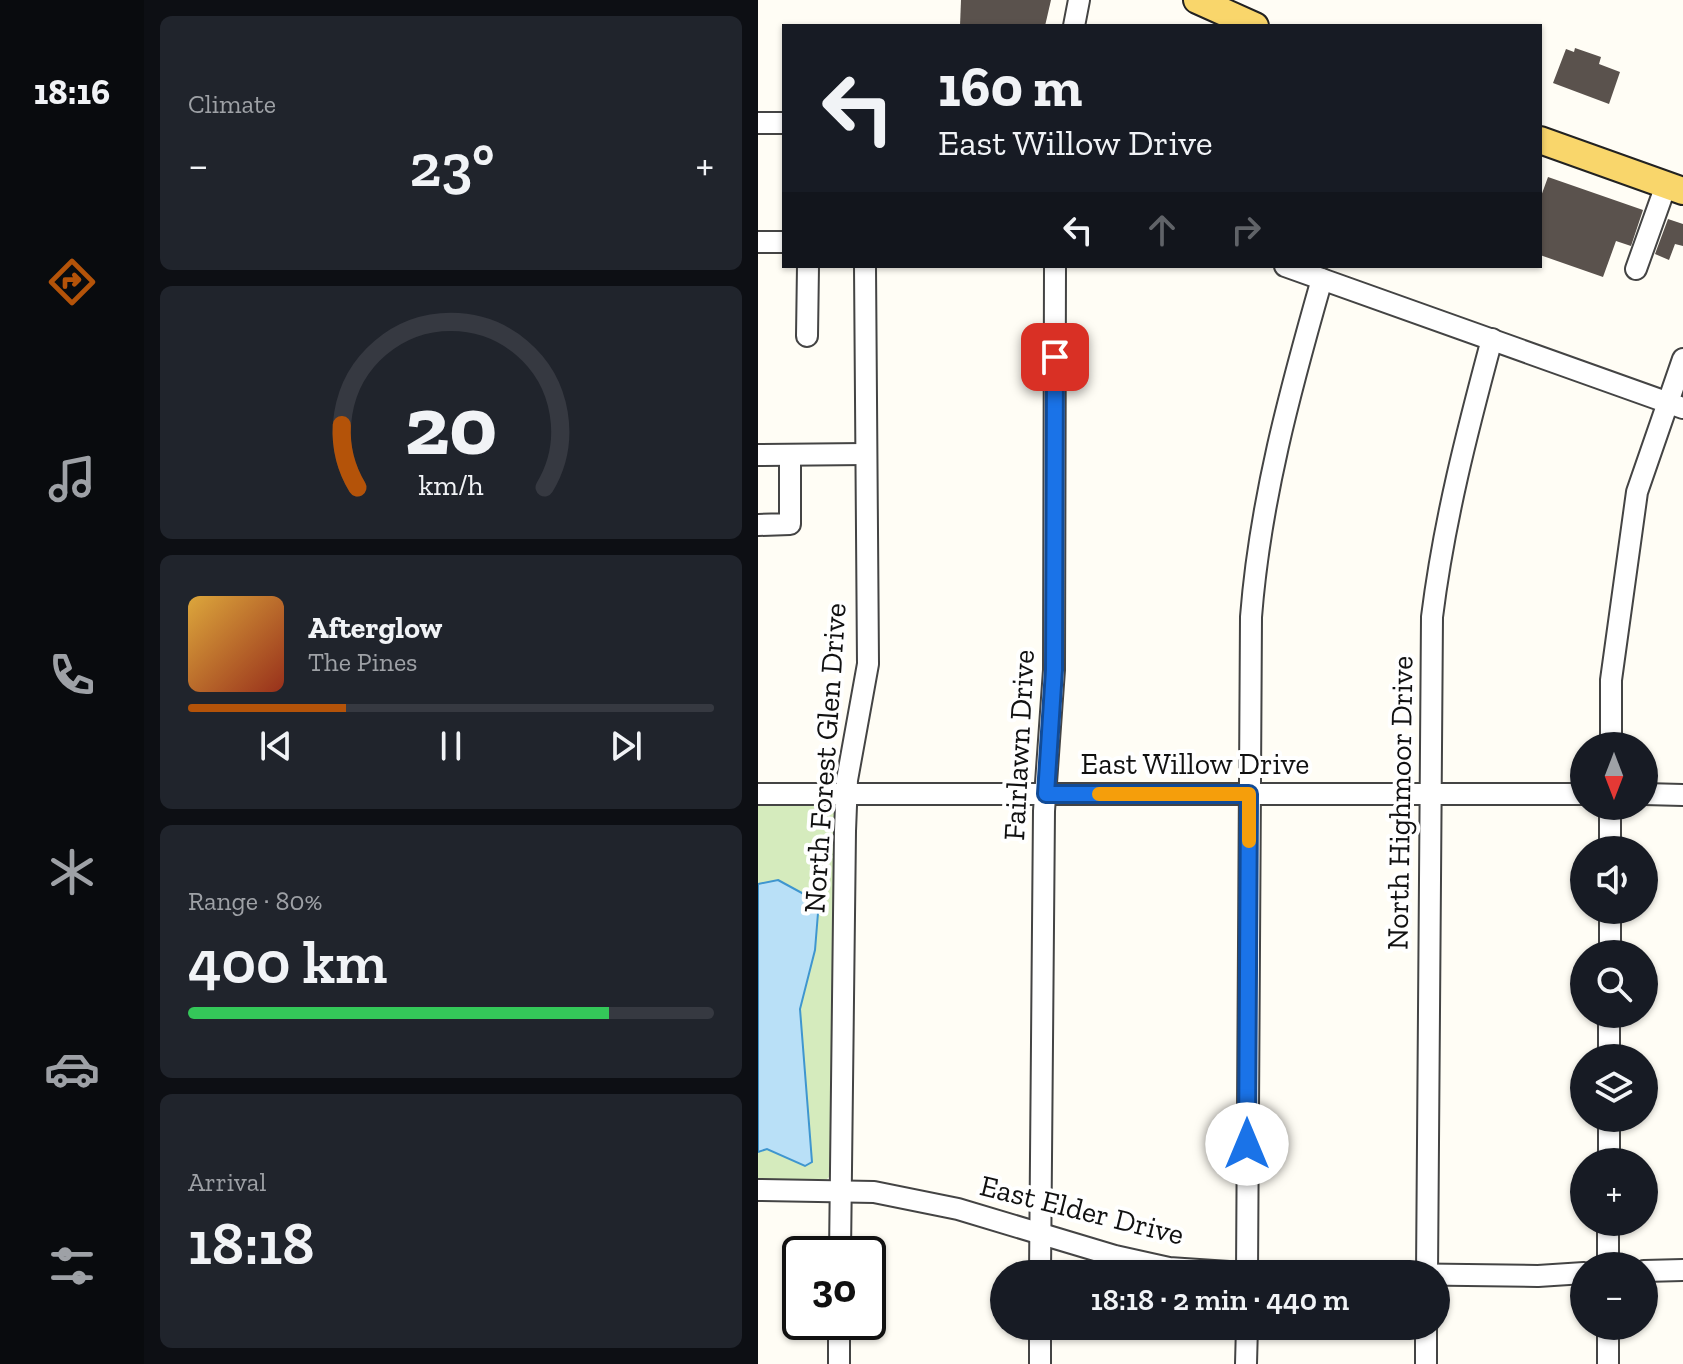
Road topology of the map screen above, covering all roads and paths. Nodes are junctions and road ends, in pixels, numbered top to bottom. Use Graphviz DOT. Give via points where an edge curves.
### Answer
graph roads {
  1 [pos="1079,0"];
  2 [pos="1197,0"];
  3 [pos="1074,24"];
  4 [pos="1251,24"];
  5 [pos="758,123"];
  6 [pos="782,123"];
  7 [pos="1542,141"];
  8 [pos="1674,188"];
  9 [pos="758,242"];
  10 [pos="782,242"];
  11 [pos="808,268"];
  12 [pos="865,268"];
  13 [pos="1055,268"];
  14 [pos="1291,268"];
  15 [pos="1636,269"];
  16 [pos="1322,279"];
  17 [pos="807,336"];
  18 [pos="1492,339"];
  19 [pos="1683,359"];
  20 [pos="1675,406"];
  21 [pos="866,454"];
  22 [pos="758,455"];
  23 [pos="790,455"];
  24 [pos="758,525"];
  25 [pos="1611,732"];
  26 [pos="758,794"];
  27 [pos="846,794"];
  28 [pos="1046,794"];
  29 [pos="1249,794"];
  30 [pos="1430,794"];
  31 [pos="1570,794"];
  32 [pos="1658,794"];
  33 [pos="1683,795"];
  34 [pos="758,1190"];
  35 [pos="840,1190"];
  36 [pos="1040,1234"];
  37 [pos="840,1236"];
  38 [pos="1040,1260"];
  39 [pos="1139,1260"];
  40 [pos="1247,1260"];
  41 [pos="1427,1260"];
  42 [pos="1683,1270"];
  43 [pos="1658,1271"];
  44 [pos="1450,1274"];
  45 [pos="1570,1274"];
  46 [pos="839,1340"];
  47 [pos="1040,1340"];
  48 [pos="1247,1340"];
  49 [pos="1426,1340"];
  50 [pos="1608,1340"];
  51 [pos="839,1364"];
  52 [pos="1040,1364"];
  53 [pos="1246,1364"];
  54 [pos="1426,1364"];
  55 [pos="1608,1364"];
  1 -- 3 [label="street"];
  2 -- 4 [label="main road"];
  5 -- 6 [label="street"];
  7 -- 8 [label="main road"];
  8 -- 15 [label="street"];
  9 -- 10 [label="street"];
  11 -- 17 [label="street"];
  12 -- 21 [label="street, North Forest Glen Drive"];
  13 -- 28 [label="street, Fairlawn Drive" via="1054,670"];
  14 -- 16 [label="street"];
  16 -- 18 [label="street"];
  16 -- 29 [label="street" via="1281,423 1256,550"];
  18 -- 20 [label="street"];
  18 -- 30 [label="street, North Highmoor Drive" via="1442,539 1432,617"];
  19 -- 20 [label="street"];
  20 -- 25 [label="street" via="1637,492 1611,680"];
  21 -- 23 [label="street"];
  21 -- 27 [label="street, North Forest Glen Drive" via="868,664"];
  22 -- 23 [label="street"];
  23 -- 24 [label="street" via="790,524"];
  26 -- 27 [label="street, East Willow Drive"];
  27 -- 28 [label="street, East Willow Drive"];
  27 -- 35 [label="street, North Forest Glen Drive"];
  28 -- 29 [label="street, East Willow Drive"];
  28 -- 36 [label="street, Fairlawn Drive"];
  29 -- 30 [label="street, East Willow Drive"];
  29 -- 40 [label="street"];
  30 -- 31 [label="street, East Willow Drive"];
  30 -- 41 [label="street, North Highmoor Drive"];
  32 -- 33 [label="street"];
  34 -- 35 [label="street, East Elder Drive"];
  35 -- 36 [label="street, East Elder Drive" via="958,1209"];
  35 -- 37 [label="street, North Forest Glen Drive"];
  36 -- 38 [label="street, Fairlawn Drive"];
  36 -- 39 [label="street, East Elder Drive"];
  42 -- 43 [label="street"];
  44 -- 45 [label="street, East Elder Drive"];
  46 -- 51 [label="street"];
  47 -- 52 [label="street"];
  48 -- 53 [label="street"];
  49 -- 54 [label="street"];
  50 -- 55 [label="street"];
}
